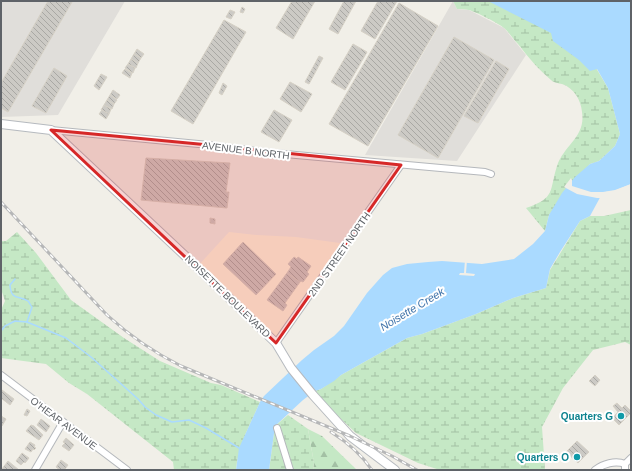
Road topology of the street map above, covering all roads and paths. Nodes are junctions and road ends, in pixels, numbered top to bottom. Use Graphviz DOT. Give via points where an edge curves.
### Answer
graph roads {
  1 [pos="1,124"];
  2 [pos="51,130"];
  3 [pos="401,165"];
  4 [pos="491,174"];
  5 [pos="276,343"];
  6 [pos="1,375"];
  7 [pos="64,422"];
  8 [pos="277,428"];
  9 [pos="631,458"];
  10 [pos="625,467"];
  11 [pos="35,470"];
  12 [pos="128,470"];
  13 [pos="290,470"];
  14 [pos="395,470"];
  15 [pos="595,470"];
  1 -- 2 [label="street, AVENUE B NORTH"];
  2 -- 3 [label="street, AVENUE B NORTH"];
  2 -- 5 [label="street, NOISETTE BOULEVARD"];
  3 -- 4 [label="street, AVENUE B NORTH"];
  3 -- 5 [label="street, 2ND STREET NORTH"];
  5 -- 14 [label="street, NOISETTE BOULEVARD" via="312,395 350,436"];
  6 -- 7 [label="street, O'HEAR AVENUE"];
  7 -- 11 [label="street"];
  7 -- 12 [label="street, O'HEAR AVENUE"];
  8 -- 13 [label="street"];
  9 -- 10 [label="street"];
  10 -- 15 [label="street" via="620,462 614,462"];
}
